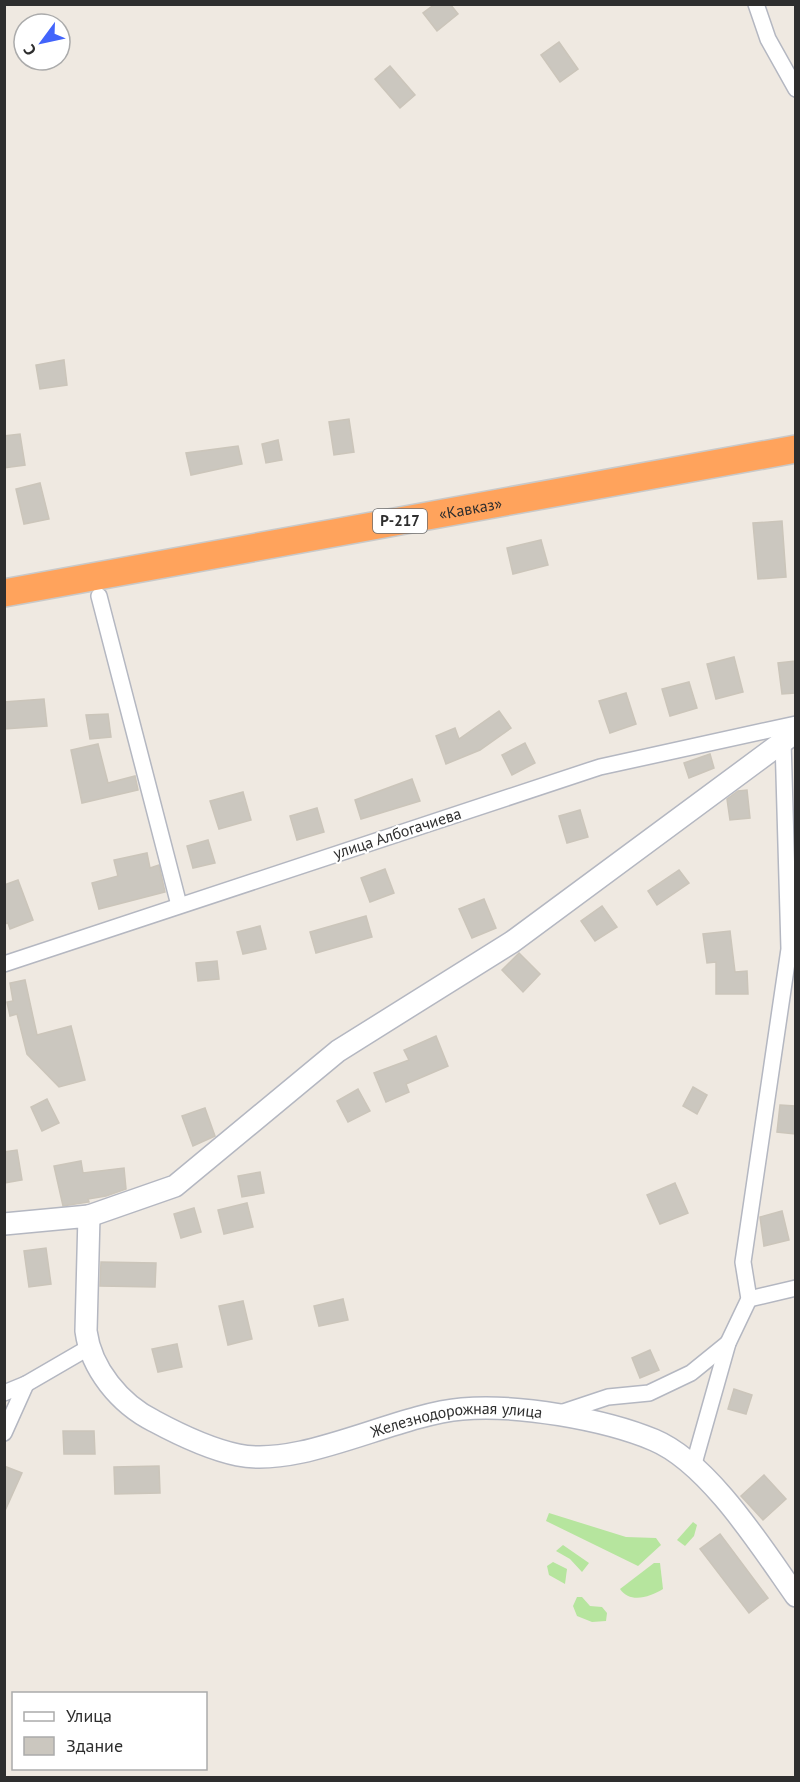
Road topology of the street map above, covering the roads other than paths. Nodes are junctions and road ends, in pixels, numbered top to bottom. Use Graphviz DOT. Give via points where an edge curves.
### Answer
graph roads {
  1 [pos="756,4"];
  2 [pos="795,89"];
  3 [pos="795,449"];
  4 [pos="4,593"];
  5 [pos="99,596"];
  6 [pos="791,732"];
  7 [pos="179,905"];
  8 [pos="4,964"];
  9 [pos="89,1216"];
  10 [pos="4,1224"];
  11 [pos="795,1288"];
  12 [pos="749,1299"];
  13 [pos="728,1343"];
  14 [pos="88,1348"];
  15 [pos="26,1384"];
  16 [pos="4,1393"];
  17 [pos="555,1415"];
  18 [pos="4,1433"];
  19 [pos="693,1467"];
  20 [pos="795,1596"];
  1 -- 2 [label="street" via="768,39"];
  3 -- 4 [label="highway, «Кавказ» / Р-217"];
  5 -- 7 [label="street"];
  6 -- 7 [label="street, улица Албогачиева" via="600,767"];
  6 -- 9 [label="street" via="512,942 338,1051 175,1186"];
  6 -- 12 [label="street" via="789,949 743,1262"];
  7 -- 8 [label="street, улица Албогачиева"];
  9 -- 10 [label="street"];
  9 -- 14 [label="street, Железнодорожная улица"];
  11 -- 12 [label="street"];
  12 -- 13 [label="street"];
  13 -- 17 [label="street" via="691,1373 649,1393 608,1397"];
  13 -- 19 [label="street"];
  14 -- 15 [label="street"];
  14 -- 17 [label="street, Железнодорожная улица" via="112,1387 140,1414 186,1438 238,1455 294,1454 402,1421 462,1409"];
  15 -- 16 [label="street"];
  15 -- 18 [label="street"];
  17 -- 19 [label="street, Железнодорожная улица" via="655,1440"];
  19 -- 20 [label="street, Железнодорожная улица" via="737,1513"];
}
